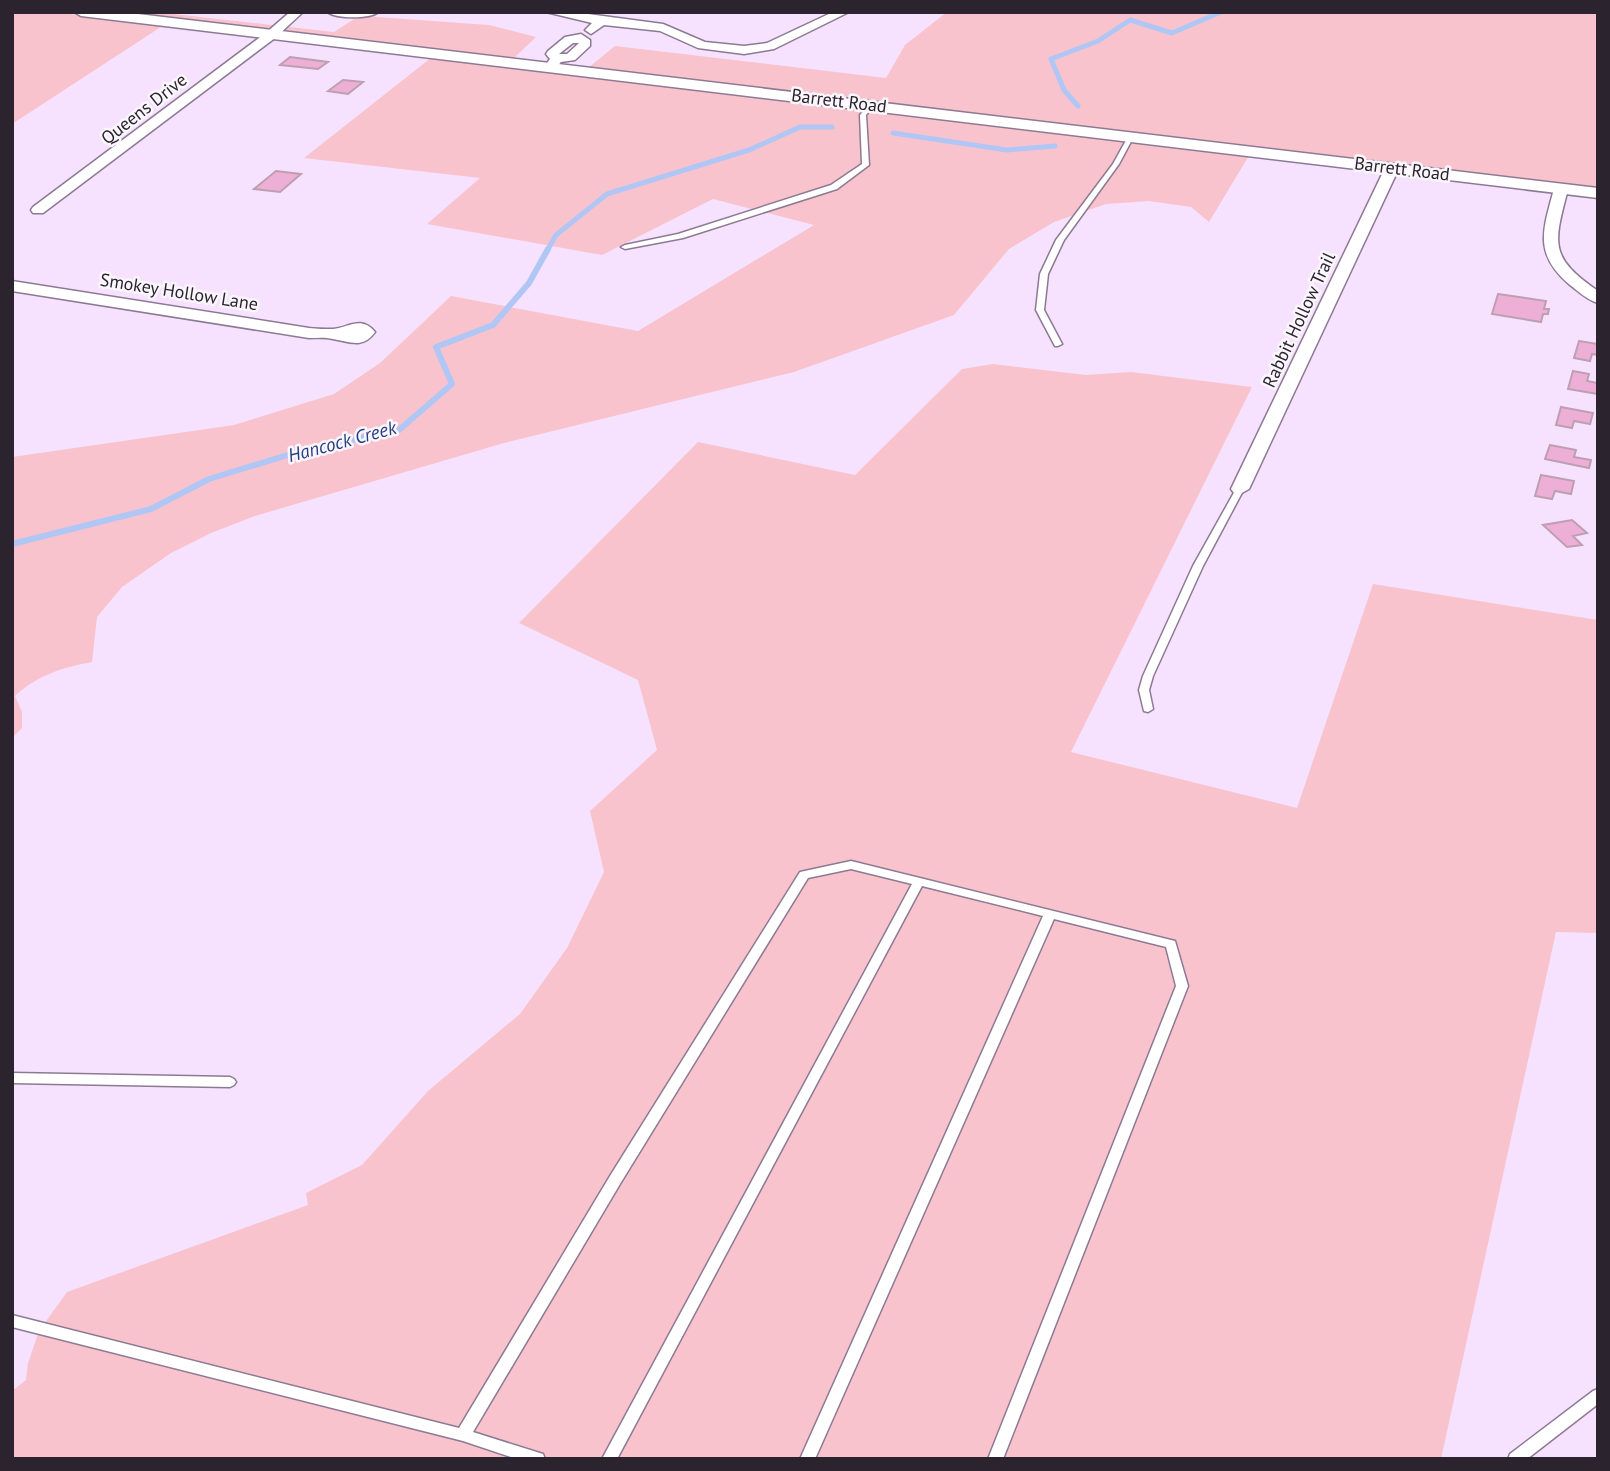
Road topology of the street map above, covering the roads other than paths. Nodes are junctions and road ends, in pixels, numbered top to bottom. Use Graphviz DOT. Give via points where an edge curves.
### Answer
graph roads {
  1 [pos="80,12"];
  2 [pos="297,12"];
  3 [pos="333,12"];
  4 [pos="373,12"];
  5 [pos="552,12"];
  6 [pos="843,12"];
  7 [pos="101,13"];
  8 [pos="601,21"];
  9 [pos="271,35"];
  10 [pos="554,63"];
  11 [pos="871,105"];
  12 [pos="1131,136"];
  13 [pos="1392,168"];
  14 [pos="1561,189"];
  15 [pos="1598,193"];
  16 [pos="38,210"];
  17 [pos="625,247"];
  18 [pos="12,286"];
  19 [pos="1598,298"];
  20 [pos="340,335"];
  21 [pos="1058,344"];
  22 [pos="1240,489"];
  23 [pos="1148,709"];
  24 [pos="919,882"];
  25 [pos="1050,915"];
  26 [pos="12,1078"];
  27 [pos="230,1082"];
  28 [pos="12,1321"];
  29 [pos="1598,1395"];
  30 [pos="463,1435"];
  31 [pos="538,1459"];
  32 [pos="609,1459"];
  33 [pos="807,1459"];
  34 [pos="995,1459"];
  35 [pos="1515,1459"];
  1 -- 7 [label="street, Barrett Road"];
  2 -- 9 [label="street, Queens Drive"];
  3 -- 4 [label="street"];
  5 -- 8 [label="street"];
  6 -- 8 [label="street" via="770,46 744,50 702,45 663,28"];
  7 -- 9 [label="street, Barrett Road"];
  8 -- 10 [label="street" via="581,38 586,43 571,57"];
  9 -- 10 [label="street, Barrett Road"];
  9 -- 16 [label="street, Queens Drive"];
  10 -- 11 [label="street, Barrett Road"];
  11 -- 12 [label="street, Barrett Road"];
  11 -- 17 [label="lane" via="863,115 866,165 834,187 680,236"];
  12 -- 13 [label="street, Barrett Road"];
  12 -- 21 [label="lane" via="1060,240 1044,274 1040,310"];
  13 -- 14 [label="street, Barrett Road"];
  13 -- 22 [label="street, Rabbit Hollow Trail"];
  14 -- 15 [label="street, Barrett Road"];
  14 -- 19 [label="street" via="1548,242 1550,252 1562,271"];
  18 -- 20 [label="street, Smokey Hollow Lane"];
  22 -- 23 [label="lane" via="1198,566 1148,676 1144,690"];
  24 -- 25 [label="lane"];
  24 -- 30 [label="lane" via="851,865 804,876 614,1180"];
  24 -- 32 [label="lane"];
  25 -- 33 [label="lane"];
  25 -- 34 [label="lane" via="1171,944 1182,986"];
  26 -- 27 [label="lane"];
  28 -- 30 [label="lane"];
  29 -- 35 [label="lane"];
  30 -- 31 [label="lane"];
}
